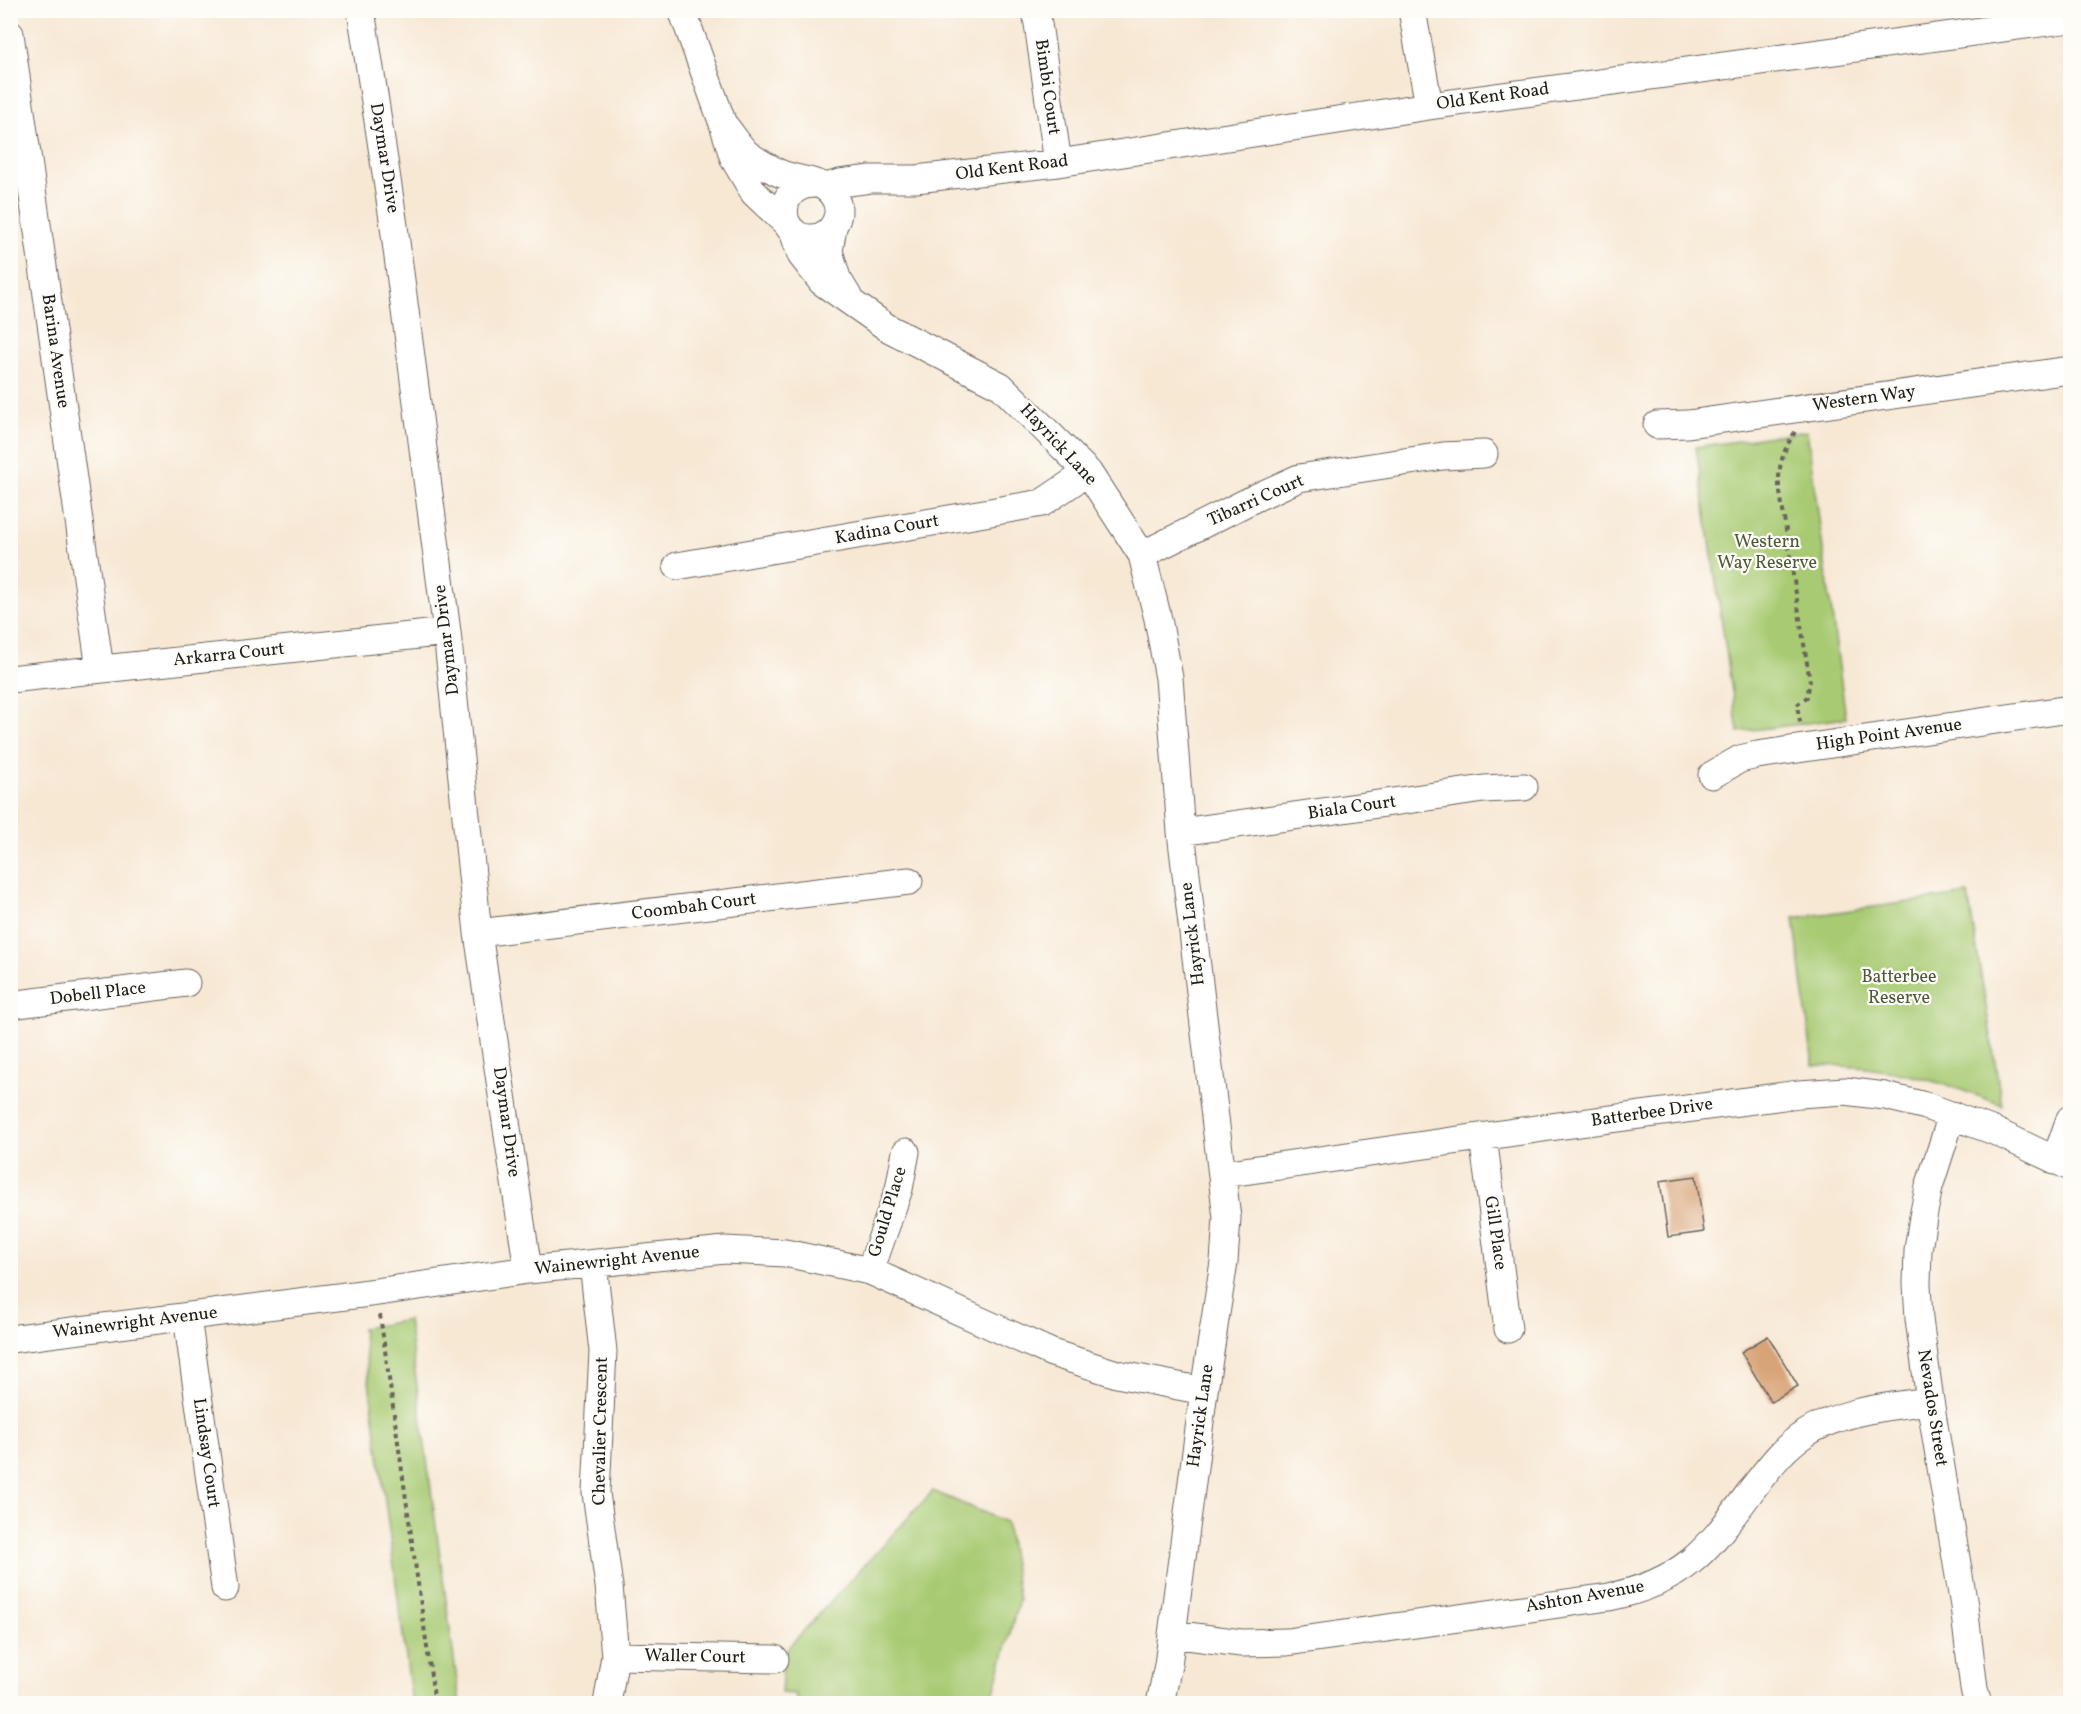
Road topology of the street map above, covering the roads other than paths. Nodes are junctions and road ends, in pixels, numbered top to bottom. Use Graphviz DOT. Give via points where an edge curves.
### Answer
graph roads {
  1 [pos="361,10"];
  2 [pos="682,10"];
  3 [pos="1036,10"];
  4 [pos="1412,10"];
  5 [pos="2070,19"];
  6 [pos="10,34"];
  7 [pos="1429,106"];
  8 [pos="723,124"];
  9 [pos="1058,164"];
  10 [pos="916,179"];
  11 [pos="821,186"];
  12 [pos="835,224"];
  13 [pos="790,228"];
  14 [pos="852,302"];
  15 [pos="2070,370"];
  16 [pos="1657,424"];
  17 [pos="1484,454"];
  18 [pos="1088,472"];
  19 [pos="1142,555"];
  20 [pos="677,566"];
  21 [pos="447,632"];
  22 [pos="100,669"];
  23 [pos="10,679"];
  24 [pos="2070,709"];
  25 [pos="1712,775"];
  26 [pos="1524,787"];
  27 [pos="1181,832"];
  28 [pos="909,881"];
  29 [pos="478,933"];
  30 [pos="186,983"];
  31 [pos="10,1005"];
  32 [pos="1952,1115"];
  33 [pos="2070,1119"];
  34 [pos="1483,1137"];
  35 [pos="906,1152"];
  36 [pos="2063,1164"];
  37 [pos="1223,1174"];
  38 [pos="592,1264"];
  39 [pos="528,1270"];
  40 [pos="870,1271"];
  41 [pos="188,1317"];
  42 [pos="1508,1329"];
  43 [pos="10,1339"];
  44 [pos="1204,1390"];
  45 [pos="1930,1401"];
  46 [pos="225,1588"];
  47 [pos="1172,1634"];
  48 [pos="615,1656"];
  49 [pos="776,1659"];
  50 [pos="607,1704"];
  51 [pos="1160,1704"];
  52 [pos="1978,1704"];
  1 -- 21 [label="street, Daymar Drive" via="393,219"];
  2 -- 8 [label="street, Hayrick Lane"];
  3 -- 9 [label="street, Bimbi Court"];
  4 -- 7 [label="street"];
  5 -- 7 [label="street, Old Kent Road"];
  6 -- 22 [label="street, Barina Avenue"];
  7 -- 9 [label="street, Old Kent Road"];
  8 -- 11 [label="street, Hayrick Lane" via="747,153 779,173"];
  8 -- 13 [label="street, Hayrick Lane" via="734,159 754,193"];
  9 -- 10 [label="street, Old Kent Road"];
  10 -- 11 [label="street, Old Kent Road" via="871,179"];
  10 -- 12 [label="street, Old Kent Road" via="873,191 850,203"];
  11 -- 12 [label="street" via="837,202"];
  11 -- 13 [label="street" via="807,184 791,192 784,208"];
  12 -- 13 [label="street" via="826,233 809,238"];
  12 -- 14 [label="street, Hayrick Lane" via="829,251 837,278"];
  13 -- 14 [label="street, Hayrick Lane" via="801,255 822,282"];
  14 -- 18 [label="street, Hayrick Lane" via="888,328 1001,386"];
  15 -- 16 [label="street, Western Way" via="1688,424"];
  17 -- 19 [label="street, Tibarri Court" via="1443,456 1299,478"];
  18 -- 19 [label="street, Hayrick Lane"];
  18 -- 20 [label="street, Kadina Court" via="1042,502"];
  19 -- 27 [label="street, Hayrick Lane" via="1169,678"];
  21 -- 22 [label="street, Arkarra Court"];
  21 -- 29 [label="street, Daymar Drive"];
  22 -- 23 [label="street, Arkarra Court"];
  24 -- 25 [label="street, High Point Avenue" via="1804,747 1740,759"];
  26 -- 27 [label="street, Biala Court" via="1484,789"];
  27 -- 37 [label="street, Hayrick Lane"];
  28 -- 29 [label="street, Coombah Court"];
  29 -- 39 [label="street, Daymar Drive"];
  30 -- 31 [label="street, Dobell Place"];
  32 -- 34 [label="street, Batterbee Drive" via="1885,1096 1845,1091"];
  32 -- 36 [label="street, Batterbee Drive"];
  32 -- 45 [label="street, Nevados Street" via="1929,1187 1918,1250 1919,1319"];
  33 -- 36 [label="street"];
  34 -- 37 [label="street, Batterbee Drive"];
  34 -- 42 [label="street, Gill Place"];
  35 -- 40 [label="street, Gould Place" via="899,1189"];
  37 -- 44 [label="street, Hayrick Lane" via="1227,1218 1224,1262"];
  38 -- 39 [label="street, Wainewright Avenue"];
  38 -- 40 [label="street, Wainewright Avenue" via="725,1250 785,1253"];
  38 -- 48 [label="street, Chevalier Crescent" via="603,1351 596,1492"];
  39 -- 41 [label="street, Wainewright Avenue"];
  40 -- 44 [label="street, Wainewright Avenue" via="1052,1353 1117,1374"];
  41 -- 43 [label="street, Wainewright Avenue"];
  41 -- 46 [label="street, Lindsay Court"];
  44 -- 47 [label="street, Hayrick Lane"];
  45 -- 47 [label="street, Ashton Avenue" via="1864,1410 1822,1424 1802,1436 1771,1464 1705,1550 1676,1572 1635,1592 1287,1642 1241,1643"];
  45 -- 52 [label="street, Nevados Street"];
  47 -- 51 [label="street, Hayrick Lane"];
  48 -- 49 [label="street, Waller Court"];
  48 -- 50 [label="street, Chevalier Crescent"];
}
